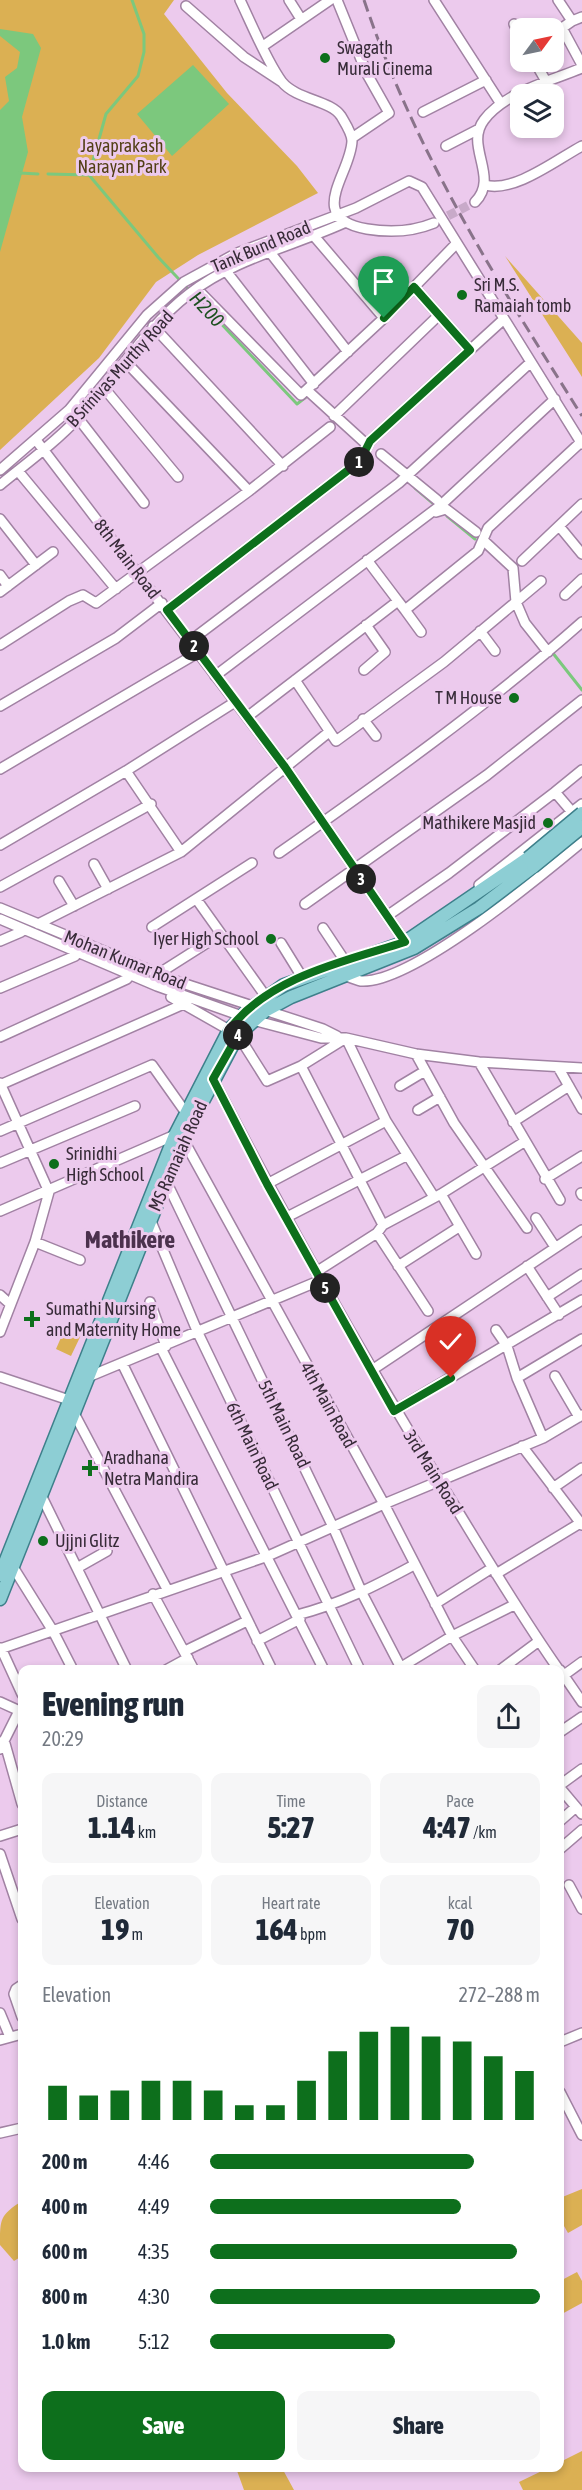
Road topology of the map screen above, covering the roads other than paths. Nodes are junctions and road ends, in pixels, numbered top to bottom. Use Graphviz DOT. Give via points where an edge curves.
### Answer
graph roads {
  1 [pos="240,0"];
  2 [pos="289,0"];
  3 [pos="330,0"];
  4 [pos="337,0"];
  5 [pos="434,0"];
  6 [pos="558,0"];
  7 [pos="186,6"];
  8 [pos="582,17"];
  9 [pos="301,19"];
  10 [pos="572,21"];
  11 [pos="263,46"];
  12 [pos="582,67"];
  13 [pos="541,72"];
  14 [pos="486,80"];
  15 [pos="282,82"];
  16 [pos="547,83"];
  17 [pos="501,105"];
  18 [pos="423,112"];
  19 [pos="479,129"];
  20 [pos="352,138"];
  21 [pos="446,146"];
  22 [pos="582,146"];
  23 [pos="485,185"];
  24 [pos="475,202"];
  25 [pos="343,218"];
  26 [pos="434,223"];
  27 [pos="314,237"];
  28 [pos="456,244"];
  29 [pos="269,251"];
  30 [pos="226,271"];
  31 [pos="414,287"];
  32 [pos="193,291"];
  33 [pos="439,315"];
  34 [pos="384,318"];
  35 [pos="504,319"];
  36 [pos="153,326"];
  37 [pos="470,350"];
  38 [pos="348,352"];
  39 [pos="125,361"];
  40 [pos="531,362"];
  41 [pos="310,387"];
  42 [pos="104,388"];
  43 [pos="555,399"];
  44 [pos="334,416"];
  45 [pos="78,418"];
  46 [pos="330,427"];
  47 [pos="36,440"];
  48 [pos="364,441"];
  49 [pos="581,443"];
  50 [pos="44,450"];
  51 [pos="381,454"];
  52 [pos="283,465"];
  53 [pos="0,470"];
  54 [pos="18,471"];
  55 [pos="405,474"];
  56 [pos="178,477"];
  57 [pos="0,485"];
  58 [pos="249,491"];
  59 [pos="437,501"];
  60 [pos="144,503"];
  61 [pos="582,504"];
  62 [pos="433,511"];
  63 [pos="0,519"];
  64 [pos="559,526"];
  65 [pos="476,532"];
  66 [pos="483,540"];
  67 [pos="53,552"];
  68 [pos="582,554"];
  69 [pos="367,560"];
  70 [pos="522,561"];
  71 [pos="36,565"];
  72 [pos="138,573"];
  73 [pos="0,575"];
  74 [pos="582,579"];
  75 [pos="541,581"];
  76 [pos="4,589"];
  77 [pos="116,589"];
  78 [pos="565,595"];
  79 [pos="398,601"];
  80 [pos="516,602"];
  81 [pos="164,607"];
  82 [pos="405,610"];
  83 [pos="582,622"];
  84 [pos="366,625"];
  85 [pos="480,631"];
  86 [pos="421,632"];
  87 [pos="190,640"];
  88 [pos="0,645"];
  89 [pos="495,651"];
  90 [pos="199,652"];
  91 [pos="548,652"];
  92 [pos="363,670"];
  93 [pos="216,676"];
  94 [pos="295,680"];
  95 [pos="582,700"];
  96 [pos="235,702"];
  97 [pos="0,706"];
  98 [pos="247,717"];
  99 [pos="363,719"];
  100 [pos="329,732"];
  101 [pos="376,736"];
  102 [pos="285,767"];
  103 [pos="0,768"];
  104 [pos="582,770"];
  105 [pos="126,771"];
  106 [pos="555,792"];
  107 [pos="151,804"];
  108 [pos="582,804"];
  109 [pos="577,813"];
  110 [pos="323,822"];
  111 [pos="582,827"];
  112 [pos="534,842"];
  113 [pos="582,842"];
  114 [pos="0,845"];
  115 [pos="182,852"];
  116 [pos="279,853"];
  117 [pos="252,863"];
  118 [pos="530,863"];
  119 [pos="94,864"];
  120 [pos="553,866"];
  121 [pos="355,869"];
  122 [pos="59,881"];
  123 [pos="0,887"];
  124 [pos="108,889"];
  125 [pos="197,900"];
  126 [pos="305,904"];
  127 [pos="74,906"];
  128 [pos="0,908"];
  129 [pos="387,916"];
  130 [pos="0,922"];
  131 [pos="38,924"];
  132 [pos="152,927"];
  133 [pos="323,928"];
  134 [pos="21,932"];
  135 [pos="222,934"];
  136 [pos="0,941"];
  137 [pos="405,942"];
  138 [pos="281,943"];
  139 [pos="75,956"];
  140 [pos="345,962"];
  141 [pos="158,974"];
  142 [pos="344,975"];
  143 [pos="302,977"];
  144 [pos="127,978"];
  145 [pos="0,988"];
  146 [pos="186,1003"];
  147 [pos="268,1005"];
  148 [pos="252,1007"];
  149 [pos="247,1018"];
  150 [pos="234,1033"];
  151 [pos="0,1037"];
  152 [pos="342,1037"];
  153 [pos="416,1054"];
  154 [pos="479,1062"];
  155 [pos="301,1066"];
  156 [pos="558,1067"];
  157 [pos="582,1068"];
  158 [pos="425,1071"];
  159 [pos="213,1079"];
  160 [pos="0,1085"];
  161 [pos="400,1086"];
  162 [pos="568,1086"];
  163 [pos="440,1097"];
  164 [pos="135,1106"];
  165 [pos="582,1109"];
  166 [pos="418,1110"];
  167 [pos="186,1113"];
  168 [pos="386,1121"];
  169 [pos="513,1122"];
  170 [pos="19,1123"];
  171 [pos="0,1131"];
  172 [pos="179,1137"];
  173 [pos="524,1142"];
  174 [pos="340,1144"];
  175 [pos="32,1151"];
  176 [pos="406,1156"];
  177 [pos="582,1156"];
  178 [pos="0,1163"];
  179 [pos="484,1167"];
  180 [pos="545,1179"];
  181 [pos="166,1181"];
  182 [pos="359,1181"];
  183 [pos="267,1184"];
  184 [pos="49,1192"];
  185 [pos="438,1196"];
  186 [pos="560,1200"];
  187 [pos="0,1211"];
  188 [pos="287,1216"];
  189 [pos="536,1218"];
  190 [pos="150,1219"];
  191 [pos="459,1227"];
  192 [pos="528,1228"];
  193 [pos="380,1229"];
  194 [pos="582,1230"];
  195 [pos="35,1242"];
  196 [pos="555,1247"];
  197 [pos="476,1254"];
  198 [pos="80,1260"];
  199 [pos="398,1266"];
  200 [pos="527,1266"];
  201 [pos="582,1274"];
  202 [pos="318,1276"];
  203 [pos="0,1295"];
  204 [pos="547,1297"];
  205 [pos="582,1300"];
  206 [pos="150,1302"];
  207 [pos="270,1302"];
  208 [pos="10,1304"];
  209 [pos="428,1311"];
  210 [pos="559,1315"];
  211 [pos="233,1317"];
  212 [pos="496,1330"];
  213 [pos="0,1332"];
  214 [pos="198,1333"];
  215 [pos="582,1339"];
  216 [pos="507,1346"];
  217 [pos="164,1347"];
  218 [pos="122,1363"];
  219 [pos="372,1370"];
  220 [pos="555,1376"];
  221 [pos="88,1377"];
  222 [pos="0,1378"];
  223 [pos="517,1378"];
  224 [pos="74,1406"];
  225 [pos="394,1411"];
  226 [pos="580,1416"];
  227 [pos="543,1438"];
  228 [pos="522,1446"];
  229 [pos="582,1468"];
  230 [pos="439,1482"];
  231 [pos="553,1488"];
  232 [pos="42,1497"];
  233 [pos="384,1504"];
  234 [pos="581,1523"];
  235 [pos="334,1528"];
  236 [pos="298,1543"];
  237 [pos="107,1551"];
  238 [pos="268,1556"];
  239 [pos="414,1565"];
  240 [pos="13,1567"];
  241 [pos="77,1568"];
  242 [pos="222,1570"];
  243 [pos="494,1571"];
  244 [pos="0,1575"];
  245 [pos="167,1589"];
  246 [pos="362,1593"];
  247 [pos="153,1594"];
  248 [pos="0,1599"];
  249 [pos="435,1604"];
  250 [pos="514,1605"];
  251 [pos="329,1607"];
  252 [pos="99,1613"];
  253 [pos="298,1617"];
  254 [pos="247,1621"];
  255 [pos="53,1631"];
  256 [pos="452,1636"];
  257 [pos="257,1641"];
  258 [pos="540,1641"];
  259 [pos="0,1648"];
  260 [pos="187,1654"];
  261 [pos="414,1660"];
  262 [pos="582,1662"];
  263 [pos="70,1665"];
  264 [pos="125,1665"];
  265 [pos="173,1665"];
  266 [pos="192,1665"];
  267 [pos="269,1665"];
  268 [pos="322,1665"];
  269 [pos="358,1665"];
  270 [pos="397,1665"];
  271 [pos="406,1665"];
  272 [pos="418,1665"];
  273 [pos="472,1665"];
  274 [pos="507,1665"];
  275 [pos="555,1665"];
  276 [pos="564,1671"];
  277 [pos="564,1678"];
  278 [pos="18,1686"];
  279 [pos="0,1702"];
  280 [pos="582,1702"];
  281 [pos="18,1710"];
  282 [pos="18,1716"];
  283 [pos="582,1717"];
  284 [pos="564,1729"];
  285 [pos="2,1744"];
  286 [pos="582,1769"];
  287 [pos="564,1784"];
  288 [pos="18,1792"];
  289 [pos="564,1792"];
  290 [pos="579,1811"];
  291 [pos="564,1819"];
  292 [pos="18,1830"];
  293 [pos="582,1830"];
  294 [pos="0,1836"];
  295 [pos="564,1846"];
  296 [pos="0,1854"];
  297 [pos="569,1885"];
  298 [pos="18,1907"];
  299 [pos="582,1909"];
  300 [pos="18,1988"];
  301 [pos="18,2006"];
  302 [pos="0,2013"];
  303 [pos="582,2033"];
  304 [pos="18,2035"];
  305 [pos="10,2037"];
  306 [pos="0,2040"];
  307 [pos="564,2040"];
  308 [pos="564,2100"];
  309 [pos="18,2129"];
  310 [pos="0,2133"];
  311 [pos="582,2135"];
  1 -- 11 [label="street"];
  2 -- 9 [label="street"];
  3 -- 9 [label="street"];
  4 -- 20 [label="street" via="367,74 389,114"];
  5 -- 14 [label="street"];
  6 -- 10 [label="street"];
  7 -- 15 [label="street" via="258,69"];
  8 -- 10 [label="street"];
  9 -- 11 [label="street"];
  10 -- 12 [label="street" via="562,28"];
  11 -- 15 [label="street"];
  12 -- 16 [label="street"];
  13 -- 16 [label="street"];
  14 -- 17 [label="street"];
  14 -- 18 [label="street"];
  15 -- 20 [label="street" via="302,98 339,114"];
  16 -- 17 [label="street"];
  17 -- 19 [label="street"];
  19 -- 21 [label="street"];
  19 -- 23 [label="street"];
  20 -- 25 [label="street" via="351,151 334,192 334,203"];
  22 -- 23 [label="street" via="511,185"];
  23 -- 24 [label="street"];
  25 -- 26 [label="street" via="360,228 394,232"];
  25 -- 27 [label="street, B Srinivas Murthy Road"];
  25 -- 28 [label="street" via="404,182 414,181 422,187"];
  25 -- 47 [label="street, Tank Bund Road" via="274,237 182,285 147,315 76,402"];
  27 -- 29 [label="street, B Srinivas Murthy Road"];
  27 -- 34 [label="street"];
  28 -- 31 [label="street"];
  28 -- 35 [label="street"];
  29 -- 30 [label="street, B Srinivas Murthy Road"];
  29 -- 38 [label="street"];
  30 -- 32 [label="street, B Srinivas Murthy Road"];
  30 -- 41 [label="street"];
  31 -- 33 [label="street"];
  31 -- 34 [label="street"];
  32 -- 36 [label="street, B Srinivas Murthy Road"];
  32 -- 41 [label="street" via="301,395"];
  33 -- 37 [label="street"];
  33 -- 44 [label="street"];
  34 -- 38 [label="street"];
  35 -- 37 [label="street"];
  35 -- 40 [label="street"];
  36 -- 39 [label="street, B Srinivas Murthy Road"];
  36 -- 52 [label="street"];
  37 -- 81 [label="street" via="370,441 360,461"];
  38 -- 41 [label="street"];
  39 -- 42 [label="street, B Srinivas Murthy Road"];
  39 -- 58 [label="street"];
  40 -- 43 [label="street"];
  40 -- 55 [label="street"];
  41 -- 44 [label="street"];
  42 -- 45 [label="street, B Srinivas Murthy Road"];
  42 -- 56 [label="street"];
  43 -- 49 [label="street"];
  43 -- 62 [label="street"];
  44 -- 48 [label="street"];
  45 -- 50 [label="street, B Srinivas Murthy Road"];
  45 -- 60 [label="street"];
  46 -- 52 [label="street"];
  47 -- 50 [label="street, 8th Main Road"];
  47 -- 53 [label="street, Tank Bund Road"];
  49 -- 66 [label="street" via="488,528"];
  50 -- 54 [label="street, B Srinivas Murthy Road"];
  50 -- 72 [label="street, 8th Main Road"];
  51 -- 55 [label="street"];
  52 -- 58 [label="street"];
  54 -- 57 [label="street, B Srinivas Murthy Road"];
  54 -- 77 [label="street"];
  55 -- 59 [label="street"];
  55 -- 87 [label="street" via="399,483"];
  58 -- 72 [label="street"];
  61 -- 64 [label="street"];
  62 -- 65 [label="street" via="446,509"];
  62 -- 69 [label="street"];
  63 -- 71 [label="street"];
  64 -- 68 [label="street"];
  64 -- 70 [label="street"];
  66 -- 80 [label="street" via="513,568"];
  66 -- 82 [label="street" via="478,551"];
  67 -- 71 [label="street"];
  69 -- 79 [label="street"];
  69 -- 93 [label="street"];
  71 -- 76 [label="street"];
  72 -- 77 [label="street"];
  72 -- 81 [label="street, 8th Main Road"];
  73 -- 76 [label="street"];
  74 -- 78 [label="street"];
  75 -- 80 [label="street"];
  77 -- 88 [label="street" via="96,603 83,595 69,601"];
  79 -- 82 [label="street"];
  79 -- 84 [label="street"];
  80 -- 85 [label="street"];
  80 -- 91 [label="street" via="525,623"];
  81 -- 87 [label="street, 8th Main Road"];
  81 -- 97 [label="street"];
  82 -- 86 [label="street"];
  83 -- 91 [label="street"];
  84 -- 92 [label="street" via="385,652"];
  84 -- 94 [label="street"];
  85 -- 89 [label="street"];
  85 -- 99 [label="street" via="444,662"];
  87 -- 90 [label="street, 8th Main Road"];
  90 -- 93 [label="street, 8th Main Road"];
  90 -- 103 [label="street"];
  91 -- 110 [label="street" via="509,686"];
  93 -- 96 [label="street, 8th Main Road"];
  94 -- 98 [label="street"];
  94 -- 100 [label="street"];
  95 -- 121 [label="street"];
  96 -- 98 [label="street, 8th Main Road"];
  96 -- 105 [label="street"];
  98 -- 102 [label="street, 8th Main Road"];
  99 -- 100 [label="street" via="336,741"];
  99 -- 101 [label="street"];
  100 -- 102 [label="street"];
  102 -- 110 [label="street, 8th Main Road"];
  102 -- 115 [label="street"];
  104 -- 106 [label="street"];
  105 -- 107 [label="street"];
  105 -- 114 [label="street"];
  106 -- 109 [label="street"];
  106 -- 129 [label="street"];
  107 -- 115 [label="street"];
  107 -- 123 [label="street"];
  108 -- 109 [label="street, MS Ramaiah Road"];
  109 -- 112 [label="street, MS Ramaiah Road"];
  109 -- 118 [label="main road, bridge"];
  110 -- 116 [label="street"];
  110 -- 121 [label="street, 8th Main Road"];
  111 -- 118 [label="main road, bridge"];
  112 -- 120 [label="street"];
  112 -- 137 [label="street, MS Ramaiah Road"];
  113 -- 120 [label="street"];
  115 -- 124 [label="street"];
  117 -- 125 [label="street"];
  118 -- 137 [label="main road, MS Ramaiah Road"];
  118 -- 142 [label="main road, MS Ramaiah Road" via="479,908 414,948"];
  119 -- 124 [label="street"];
  120 -- 142 [label="street" via="429,956 374,980 360,981"];
  121 -- 126 [label="street"];
  121 -- 129 [label="street, 8th Main Road"];
  122 -- 127 [label="street"];
  124 -- 127 [label="street"];
  125 -- 132 [label="street"];
  125 -- 135 [label="street"];
  127 -- 131 [label="street"];
  128 -- 131 [label="street, Mohan Kumar Road"];
  129 -- 137 [label="street, 8th Main Road"];
  130 -- 134 [label="street"];
  130 -- 149 [label="street"];
  131 -- 141 [label="street, Mohan Kumar Road"];
  133 -- 140 [label="street"];
  134 -- 136 [label="street"];
  134 -- 139 [label="street"];
  135 -- 141 [label="street"];
  135 -- 147 [label="street"];
  137 -- 140 [label="main road, MS Ramaiah Road"];
  138 -- 143 [label="street"];
  139 -- 144 [label="street"];
  139 -- 145 [label="street"];
  140 -- 143 [label="main road, MS Ramaiah Road"];
  141 -- 148 [label="street, Mohan Kumar Road"];
  142 -- 147 [label="main road, MS Ramaiah Road"];
  143 -- 147 [label="main road, MS Ramaiah Road"];
  144 -- 146 [label="street"];
  144 -- 151 [label="street"];
  146 -- 150 [label="street"];
  146 -- 160 [label="street"];
  147 -- 148 [label="main road, MS Ramaiah Road"];
  147 -- 149 [label="main road, MS Ramaiah Road"];
  147 -- 152 [label="street"];
  148 -- 149 [label="main road, MS Ramaiah Road"];
  149 -- 150 [label="main road, MS Ramaiah Road"];
  149 -- 152 [label="street" via="321,1038"];
  150 -- 155 [label="street" via="267,1081"];
  150 -- 159 [label="main road, MS Ramaiah Road"];
  150 -- 167 [label="main road, MS Ramaiah Road"];
  152 -- 153 [label="street"];
  152 -- 155 [label="street"];
  152 -- 168 [label="street"];
  153 -- 154 [label="street"];
  153 -- 158 [label="street"];
  154 -- 156 [label="street"];
  154 -- 169 [label="street"];
  155 -- 174 [label="street"];
  156 -- 157 [label="street"];
  156 -- 162 [label="street"];
  158 -- 161 [label="street"];
  158 -- 163 [label="street"];
  159 -- 172 [label="main road, MS Ramaiah Road"];
  159 -- 183 [label="street, 3rd Main Road"];
  160 -- 170 [label="street"];
  162 -- 165 [label="street"];
  162 -- 169 [label="street"];
  163 -- 166 [label="street"];
  163 -- 179 [label="street"];
  164 -- 175 [label="street"];
  167 -- 170 [label="street" via="152,1065"];
  167 -- 172 [label="main road, MS Ramaiah Road"];
  168 -- 174 [label="street"];
  168 -- 176 [label="street"];
  169 -- 173 [label="street"];
  170 -- 171 [label="street"];
  170 -- 175 [label="street"];
  172 -- 181 [label="main road, MS Ramaiah Road"];
  172 -- 184 [label="street"];
  172 -- 207 [label="street, 4th Main Road"];
  172 -- 224 [label="main road, MS Ramaiah Road"];
  173 -- 179 [label="street"];
  173 -- 180 [label="street"];
  174 -- 182 [label="street"];
  174 -- 183 [label="street"];
  175 -- 178 [label="street"];
  175 -- 184 [label="street"];
  176 -- 182 [label="street"];
  176 -- 185 [label="street"];
  177 -- 180 [label="street"];
  179 -- 185 [label="street"];
  179 -- 192 [label="street"];
  180 -- 186 [label="street"];
  181 -- 190 [label="main road, MS Ramaiah Road"];
  181 -- 211 [label="street, 5th Main Road"];
  182 -- 188 [label="street"];
  182 -- 193 [label="street"];
  183 -- 188 [label="street, 3rd Main Road"];
  184 -- 187 [label="street"];
  184 -- 195 [label="street"];
  185 -- 191 [label="street"];
  185 -- 193 [label="street"];
  188 -- 202 [label="street, 3rd Main Road"];
  189 -- 196 [label="street"];
  190 -- 214 [label="street, 6th Main Road"];
  190 -- 221 [label="main road, MS Ramaiah Road"];
  191 -- 197 [label="street"];
  191 -- 199 [label="street"];
  193 -- 199 [label="street"];
  193 -- 202 [label="street"];
  194 -- 196 [label="street"];
  195 -- 198 [label="street"];
  195 -- 208 [label="street"];
  196 -- 200 [label="street"];
  199 -- 209 [label="street"];
  200 -- 204 [label="street"];
  200 -- 219 [label="street"];
  201 -- 204 [label="street"];
  202 -- 207 [label="street"];
  202 -- 219 [label="street, 3rd Main Road"];
  203 -- 208 [label="street"];
  204 -- 210 [label="street"];
  205 -- 210 [label="street"];
  206 -- 217 [label="street"];
  207 -- 211 [label="street"];
  207 -- 233 [label="street, 4th Main Road"];
  208 -- 213 [label="street"];
  210 -- 216 [label="street"];
  211 -- 214 [label="street"];
  211 -- 235 [label="street, 5th Main Road"];
  212 -- 216 [label="street"];
  214 -- 217 [label="street"];
  214 -- 236 [label="street, 6th Main Road"];
  215 -- 223 [label="street"];
  216 -- 223 [label="street"];
  216 -- 225 [label="street"];
  217 -- 218 [label="street"];
  217 -- 238 [label="street"];
  218 -- 221 [label="street"];
  218 -- 242 [label="street"];
  219 -- 225 [label="street, 3rd Main Road"];
  220 -- 226 [label="street"];
  221 -- 224 [label="main road, MS Ramaiah Road"];
  222 -- 224 [label="street"];
  223 -- 227 [label="street"];
  224 -- 232 [label="main road, MS Ramaiah Road"];
  224 -- 244 [label="main road, MS Ramaiah Road"];
  224 -- 245 [label="street"];
  225 -- 230 [label="street, 3rd Main Road"];
  226 -- 227 [label="street"];
  227 -- 228 [label="street"];
  228 -- 230 [label="street"];
  228 -- 231 [label="street"];
  229 -- 231 [label="street"];
  230 -- 233 [label="street"];
  230 -- 243 [label="street, 3rd Main Road"];
  231 -- 234 [label="street"];
  232 -- 240 [label="main road, MS Ramaiah Road"];
  232 -- 241 [label="street"];
  233 -- 235 [label="street"];
  233 -- 239 [label="street, 4th Main Road"];
  234 -- 243 [label="street"];
  235 -- 236 [label="street"];
  235 -- 246 [label="street, 5th Main Road"];
  236 -- 238 [label="street"];
  236 -- 251 [label="street, 6th Main Road"];
  237 -- 241 [label="street"];
  238 -- 242 [label="street"];
  238 -- 253 [label="street"];
  239 -- 246 [label="street"];
  239 -- 249 [label="street, 4th Main Road"];
  240 -- 248 [label="main road, MS Ramaiah Road"];
  240 -- 255 [label="street"];
  241 -- 252 [label="street"];
  242 -- 245 [label="street"];
  242 -- 254 [label="street"];
  243 -- 249 [label="street"];
  243 -- 250 [label="street, 3rd Main Road"];
  245 -- 247 [label="street"];
  246 -- 251 [label="street"];
  246 -- 270 [label="street, 5th Main Road"];
  247 -- 252 [label="street"];
  247 -- 260 [label="street"];
  249 -- 256 [label="street, 4th Main Road"];
  250 -- 256 [label="street"];
  250 -- 258 [label="street, 3rd Main Road"];
  251 -- 253 [label="street"];
  251 -- 269 [label="street, 6th Main Road"];
  252 -- 255 [label="street"];
  252 -- 264 [label="street"];
  253 -- 257 [label="street"];
  253 -- 268 [label="street"];
  254 -- 257 [label="street"];
  254 -- 260 [label="street"];
  255 -- 259 [label="street"];
  255 -- 263 [label="street"];
  256 -- 261 [label="street"];
  256 -- 273 [label="street, 4th Main Road"];
  257 -- 267 [label="street"];
  258 -- 274 [label="street"];
  258 -- 275 [label="street, 3rd Main Road"];
  259 -- 278 [label="street"];
  260 -- 265 [label="street"];
  260 -- 266 [label="street"];
  261 -- 271 [label="street"];
  261 -- 272 [label="street"];
  262 -- 276 [label="street"];
  277 -- 280 [label="street, 3rd Main Road"];
  279 -- 281 [label="street"];
  282 -- 285 [label="street"];
  283 -- 284 [label="street"];
  285 -- 288 [label="street"];
  286 -- 287 [label="street"];
  289 -- 290 [label="street"];
  290 -- 291 [label="street"];
  292 -- 294 [label="street"];
  293 -- 295 [label="street"];
  296 -- 298 [label="street"];
  297 -- 299 [label="street"];
  300 -- 301 [label="street" via="14,1994"];
  302 -- 305 [label="street"];
  303 -- 307 [label="street"];
  304 -- 305 [label="street"];
  305 -- 306 [label="street"];
  308 -- 311 [label="street"];
  309 -- 310 [label="street"];
}
